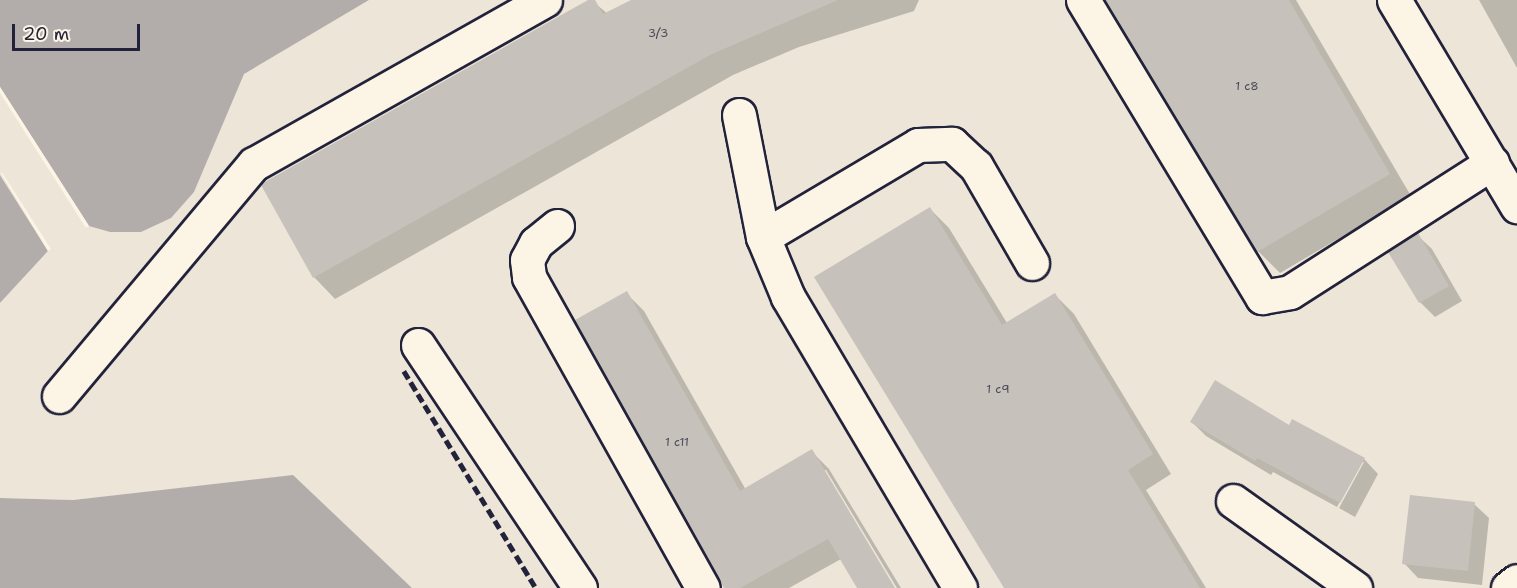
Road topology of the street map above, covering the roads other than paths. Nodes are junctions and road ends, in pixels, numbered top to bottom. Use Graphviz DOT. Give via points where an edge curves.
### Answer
graph roads {
  1 [pos="545,0"];
  2 [pos="1083,0"];
  3 [pos="1394,0"];
  4 [pos="739,115"];
  5 [pos="1492,163"];
  6 [pos="1517,206"];
  7 [pos="557,225"];
  8 [pos="763,237"];
  9 [pos="1032,263"];
  10 [pos="418,345"];
  11 [pos="59,396"];
  12 [pos="1233,501"];
  13 [pos="1517,581"];
  14 [pos="580,588"];
  15 [pos="703,588"];
  16 [pos="960,588"];
  17 [pos="1355,588"];
  18 [pos="1508,588"];
  1 -- 11 [label="lane" via="254,164"];
  2 -- 5 [label="lane" via="1262,297 1290,292"];
  3 -- 5 [label="lane"];
  4 -- 8 [label="lane"];
  5 -- 6 [label="lane"];
  7 -- 15 [label="lane" via="536,243 527,260 529,277"];
  8 -- 9 [label="lane" via="918,146 952,144 976,166"];
  8 -- 16 [label="lane" via="788,297"];
  10 -- 14 [label="lane"];
  12 -- 17 [label="lane"];
  13 -- 18 [label="lane"];
}
